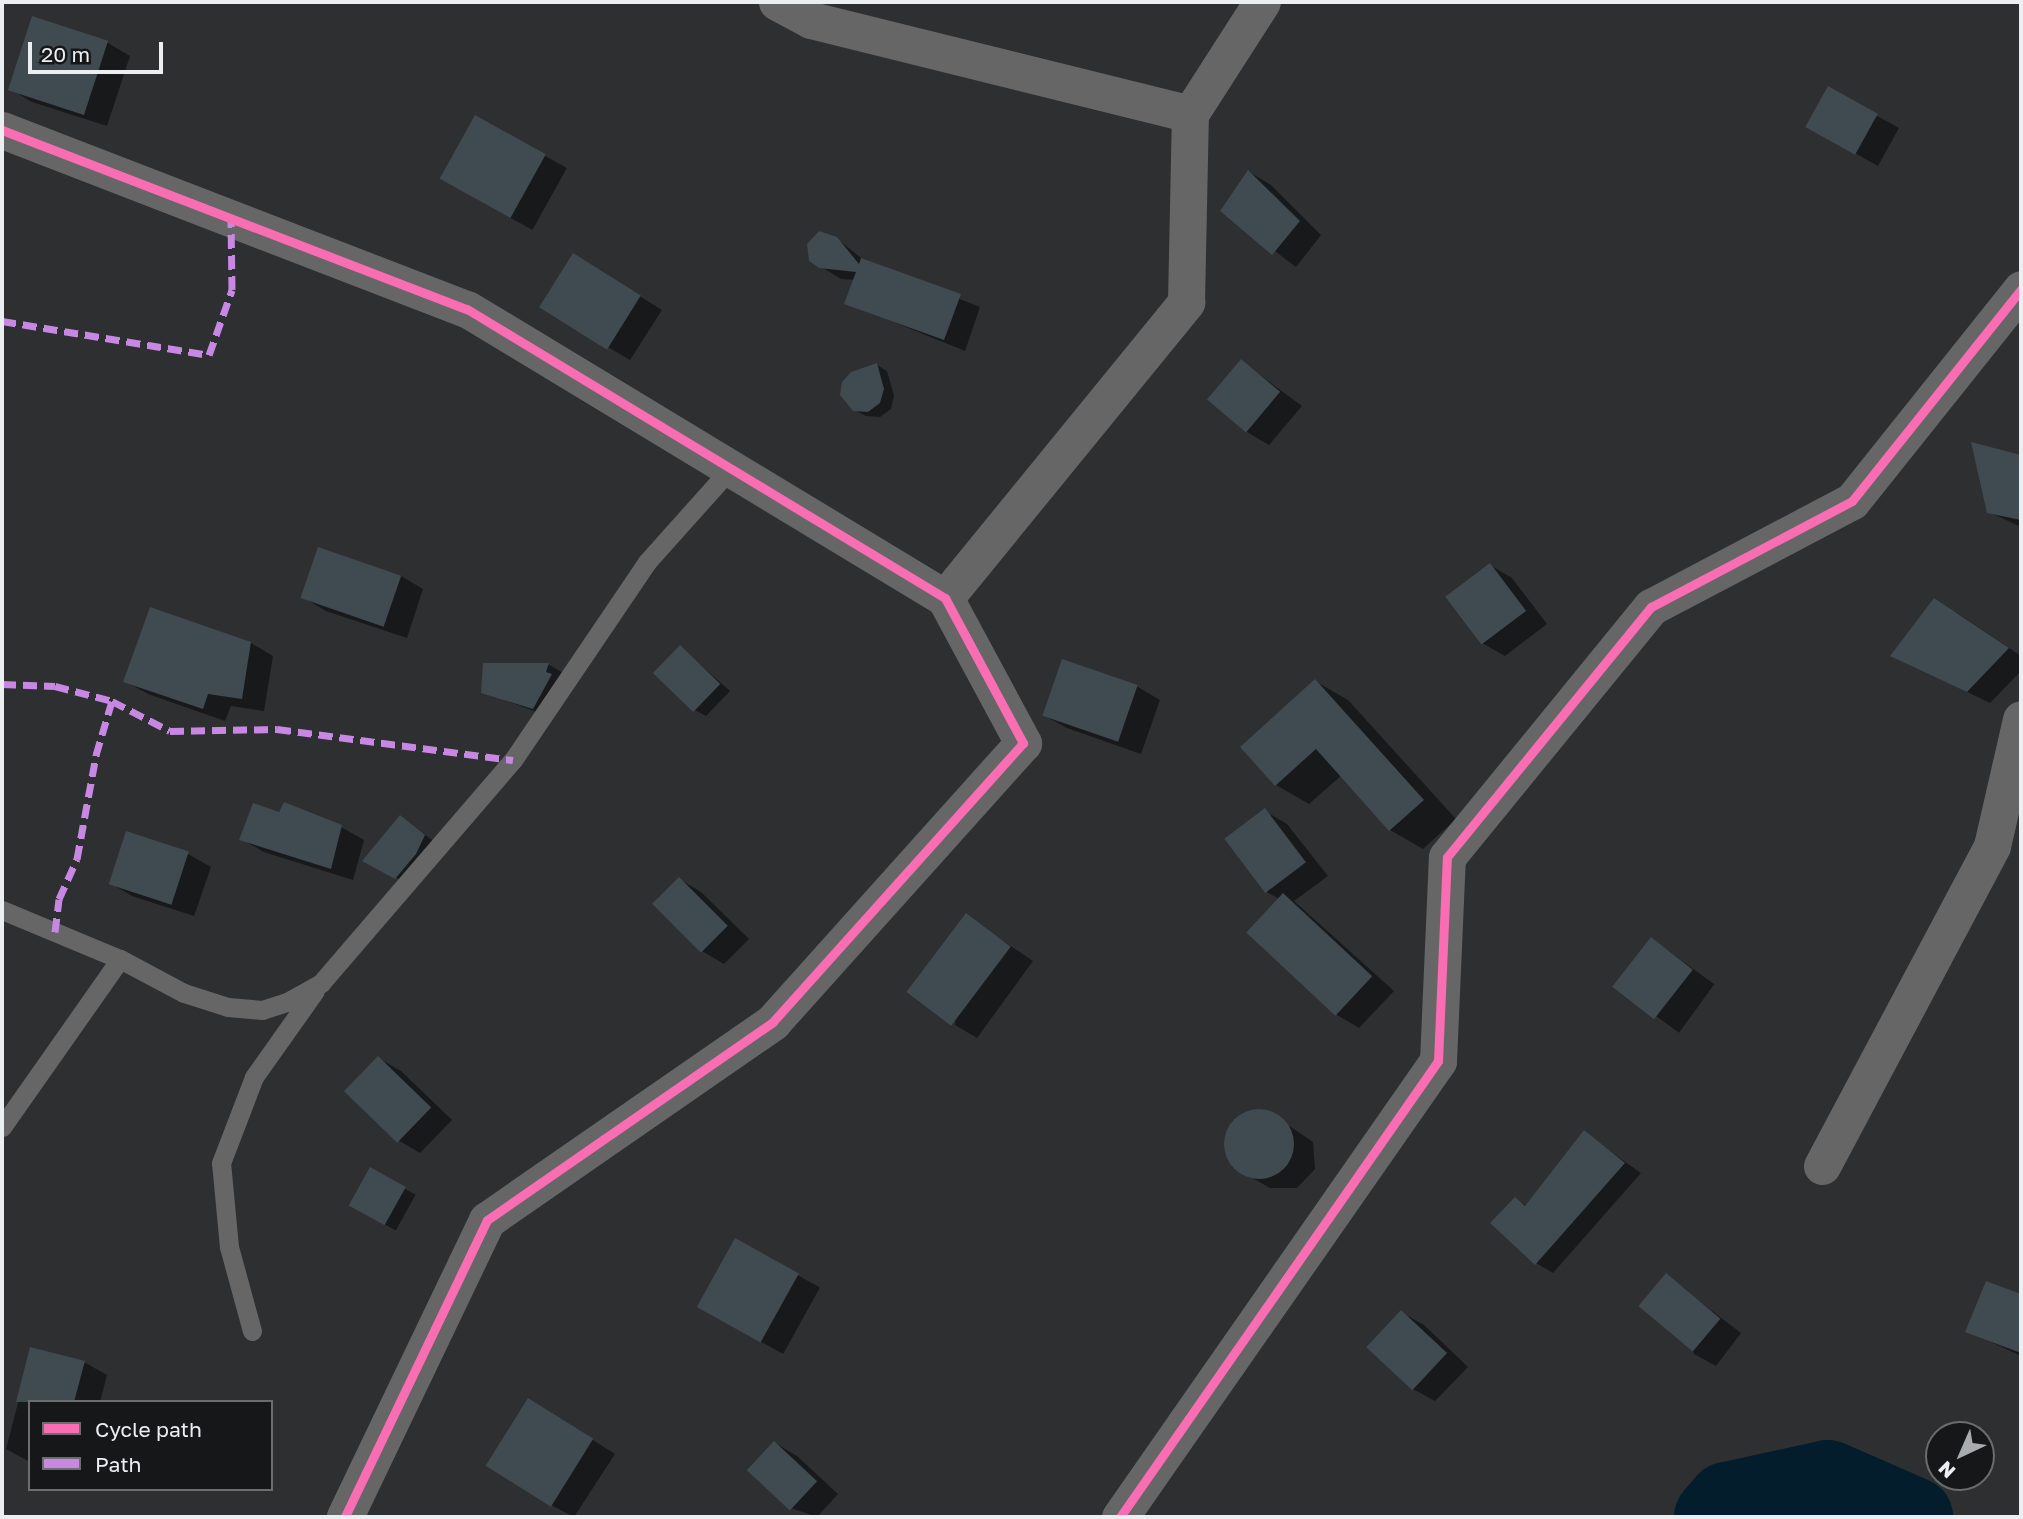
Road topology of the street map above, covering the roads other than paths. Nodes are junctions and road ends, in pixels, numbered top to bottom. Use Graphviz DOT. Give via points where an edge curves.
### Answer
graph roads {
  1 [pos="777,2"];
  2 [pos="1262,2"];
  3 [pos="1190,114"];
  4 [pos="2,130"];
  5 [pos="2021,289"];
  6 [pos="731,468"];
  7 [pos="945,598"];
  8 [pos="2021,719"];
  9 [pos="2,909"];
  10 [pos="120,959"];
  11 [pos="321,983"];
  12 [pos="2,1128"];
  13 [pos="1822,1166"];
  14 [pos="252,1331"];
  15 [pos="345,1517"];
  16 [pos="1120,1517"];
  1 -- 3 [label="street" via="811,20"];
  2 -- 3 [label="street"];
  3 -- 7 [label="street" via="1186,302"];
  4 -- 6 [label="street" via="467,309"];
  5 -- 16 [label="street" via="1852,501 1651,607 1447,857 1438,1061"];
  6 -- 7 [label="street"];
  6 -- 11 [label="lane" via="647,562 513,760"];
  7 -- 15 [label="street" via="1023,743 773,1022 487,1220"];
  8 -- 13 [label="street" via="1992,846"];
  9 -- 10 [label="lane"];
  10 -- 11 [label="lane" via="184,993 228,1007 262,1010"];
  10 -- 12 [label="lane"];
  11 -- 14 [label="lane" via="254,1077 221,1163 227,1237"];
}
